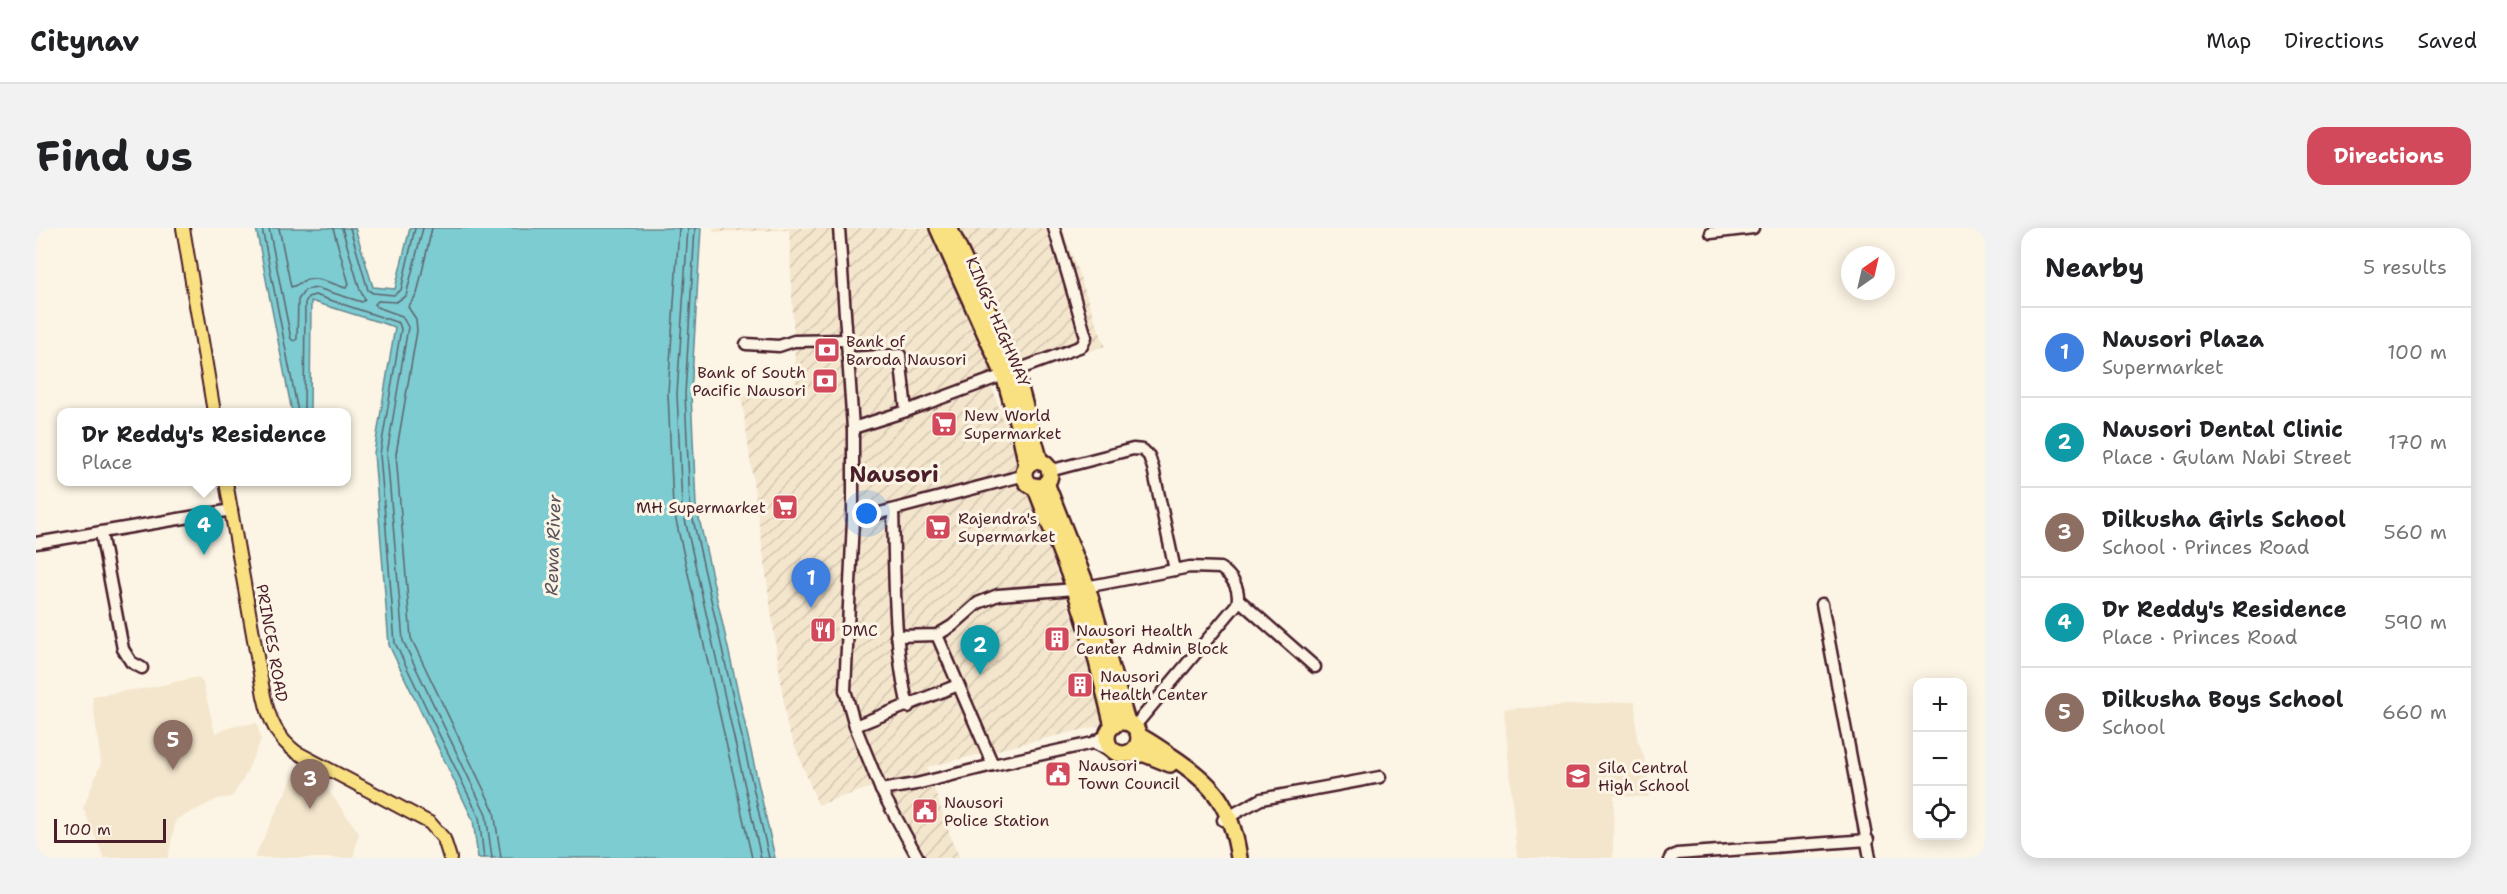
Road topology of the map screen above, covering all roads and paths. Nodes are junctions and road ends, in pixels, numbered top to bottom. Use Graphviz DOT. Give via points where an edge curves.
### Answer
graph roads {
  1 [pos="183,228"];
  2 [pos="839,228"];
  3 [pos="938,228"];
  4 [pos="950,228"];
  5 [pos="1054,228"];
  6 [pos="1753,228"];
  7 [pos="1711,233"];
  8 [pos="847,340"];
  9 [pos="747,344"];
  10 [pos="849,358"];
  11 [pos="1010,373"];
  12 [pos="213,408"];
  13 [pos="906,411"];
  14 [pos="853,428"];
  15 [pos="1037,474"];
  16 [pos="227,486"];
  17 [pos="232,510"];
  18 [pos="893,510"];
  19 [pos="853,519"];
  20 [pos="101,533"];
  21 [pos="36,542"];
  22 [pos="1175,570"];
  23 [pos="1081,588"];
  24 [pos="1239,600"];
  25 [pos="1822,604"];
  26 [pos="937,635"];
  27 [pos="896,636"];
  28 [pos="1315,667"];
  29 [pos="142,668"];
  30 [pos="958,685"];
  31 [pos="908,707"];
  32 [pos="855,726"];
  33 [pos="1124,729"];
  34 [pos="1093,743"];
  35 [pos="1120,753"];
  36 [pos="993,765"];
  37 [pos="1380,777"];
  38 [pos="881,790"];
  39 [pos="1226,818"];
  40 [pos="1868,840"];
  41 [pos="450,858"];
  42 [pos="918,858"];
  43 [pos="1231,858"];
  44 [pos="1239,858"];
  45 [pos="1670,858"];
  46 [pos="1870,858"];
  1 -- 12 [label="main road"];
  2 -- 8 [label="street"];
  3 -- 11 [label="highway, KING'S HIGHWAY"];
  4 -- 11 [label="highway, KING'S HIGHWAY"];
  5 -- 11 [label="street" via="1085,342"];
  6 -- 7 [label="street"];
  8 -- 9 [label="street" via="794,341 779,346"];
  8 -- 10 [label="street"];
  10 -- 13 [label="street" via="900,355"];
  10 -- 14 [label="street"];
  11 -- 13 [label="street"];
  11 -- 15 [label="highway, KING'S HIGHWAY" via="1020,432"];
  13 -- 14 [label="street"];
  14 -- 19 [label="street"];
  15 -- 18 [label="street"];
  15 -- 22 [label="street" via="1133,449 1143,450 1153,468"];
  15 -- 23 [label="highway, KING'S HIGHWAY"];
  16 -- 17 [label="main road, PRINCES ROAD"];
  17 -- 20 [label="street"];
  17 -- 41 [label="main road, PRINCES ROAD" via="264,696 279,735 297,752 430,823 444,839"];
  18 -- 19 [label="street"];
  18 -- 27 [label="street"];
  19 -- 32 [label="street" via="845,690"];
  20 -- 21 [label="street"];
  20 -- 29 [label="street" via="123,649 131,662"];
  22 -- 23 [label="street"];
  22 -- 24 [label="street" via="1220,568 1237,588"];
  23 -- 26 [label="street" via="998,595 978,603"];
  23 -- 33 [label="highway, KING'S HIGHWAY" via="1094,649"];
  24 -- 28 [label="street"];
  24 -- 33 [label="street"];
  25 -- 40 [label="street"];
  26 -- 27 [label="street"];
  26 -- 30 [label="street"];
  27 -- 31 [label="street"];
  30 -- 31 [label="street"];
  30 -- 36 [label="street"];
  31 -- 32 [label="street"];
  32 -- 38 [label="street"];
  33 -- 34 [label="street"];
  33 -- 35 [label="highway, KING'S HIGHWAY" via="1108,744"];
  33 -- 35 [label="highway" via="1136,748"];
  33 -- 39 [label="highway" via="1209,784 1221,800"];
  34 -- 35 [label="street"];
  34 -- 36 [label="street"];
  35 -- 39 [label="highway" via="1145,754 1171,765 1204,791"];
  36 -- 38 [label="street"];
  37 -- 39 [label="street" via="1261,799"];
  38 -- 42 [label="street"];
  39 -- 43 [label="highway"];
  39 -- 44 [label="highway" via="1234,832"];
  40 -- 45 [label="street" via="1677,854"];
  40 -- 46 [label="street"];
}
